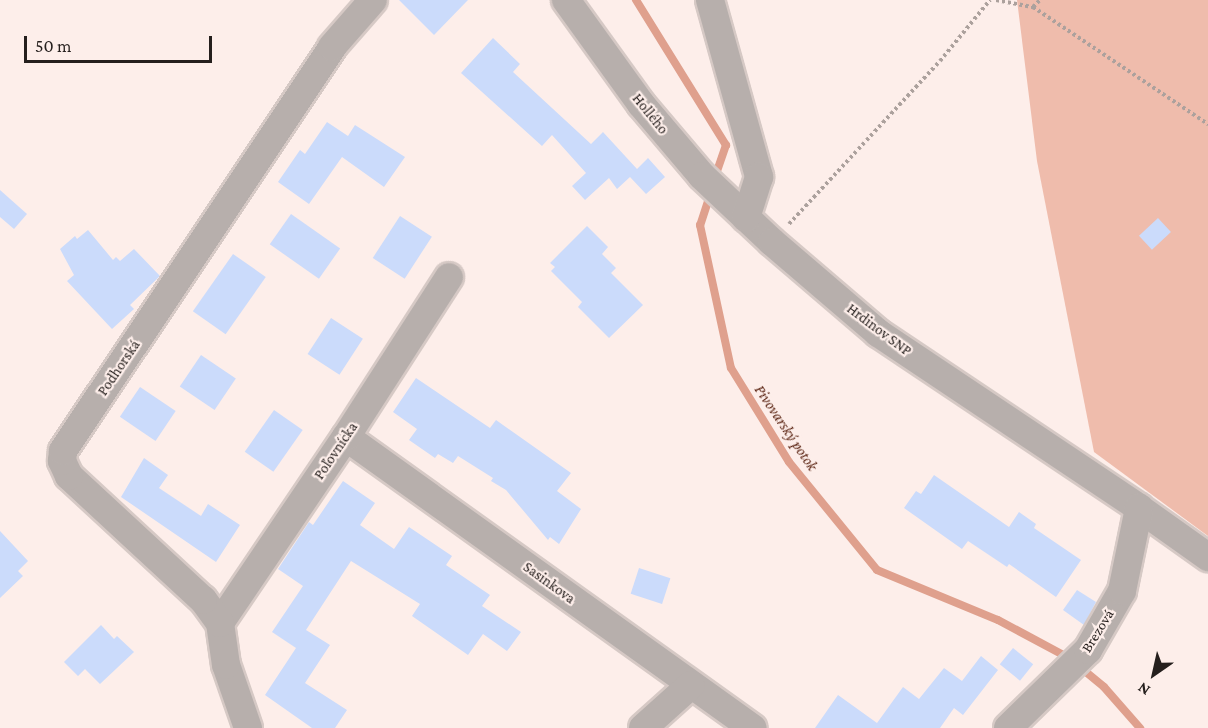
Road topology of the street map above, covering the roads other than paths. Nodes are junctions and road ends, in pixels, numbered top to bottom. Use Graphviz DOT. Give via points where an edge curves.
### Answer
graph roads {
  1 [pos="373,0"];
  2 [pos="566,0"];
  3 [pos="710,0"];
  4 [pos="736,209"];
  5 [pos="449,277"];
  6 [pos="346,437"];
  7 [pos="1139,508"];
  8 [pos="1208,557"];
  9 [pos="220,623"];
  10 [pos="691,685"];
  11 [pos="248,728"];
  12 [pos="643,728"];
  13 [pos="752,728"];
  14 [pos="1008,728"];
  1 -- 9 [label="street, Podhorská" via="333,47 63,451 62,462 69,476 203,600"];
  2 -- 4 [label="street, Hollého" via="641,104 702,176"];
  3 -- 4 [label="street" via="759,177"];
  4 -- 7 [label="street, Hrdinov SNP" via="878,333"];
  5 -- 6 [label="street, Poľovnícka"];
  6 -- 9 [label="street, Poľovnícka"];
  6 -- 10 [label="street, Sasinkova"];
  7 -- 8 [label="street, Hrdinov SNP"];
  7 -- 14 [label="street, Brezová" via="1122,591 1088,650"];
  9 -- 11 [label="street, Podhorská" via="226,665"];
  10 -- 12 [label="street"];
  10 -- 13 [label="street, Sasinkova"];
}
